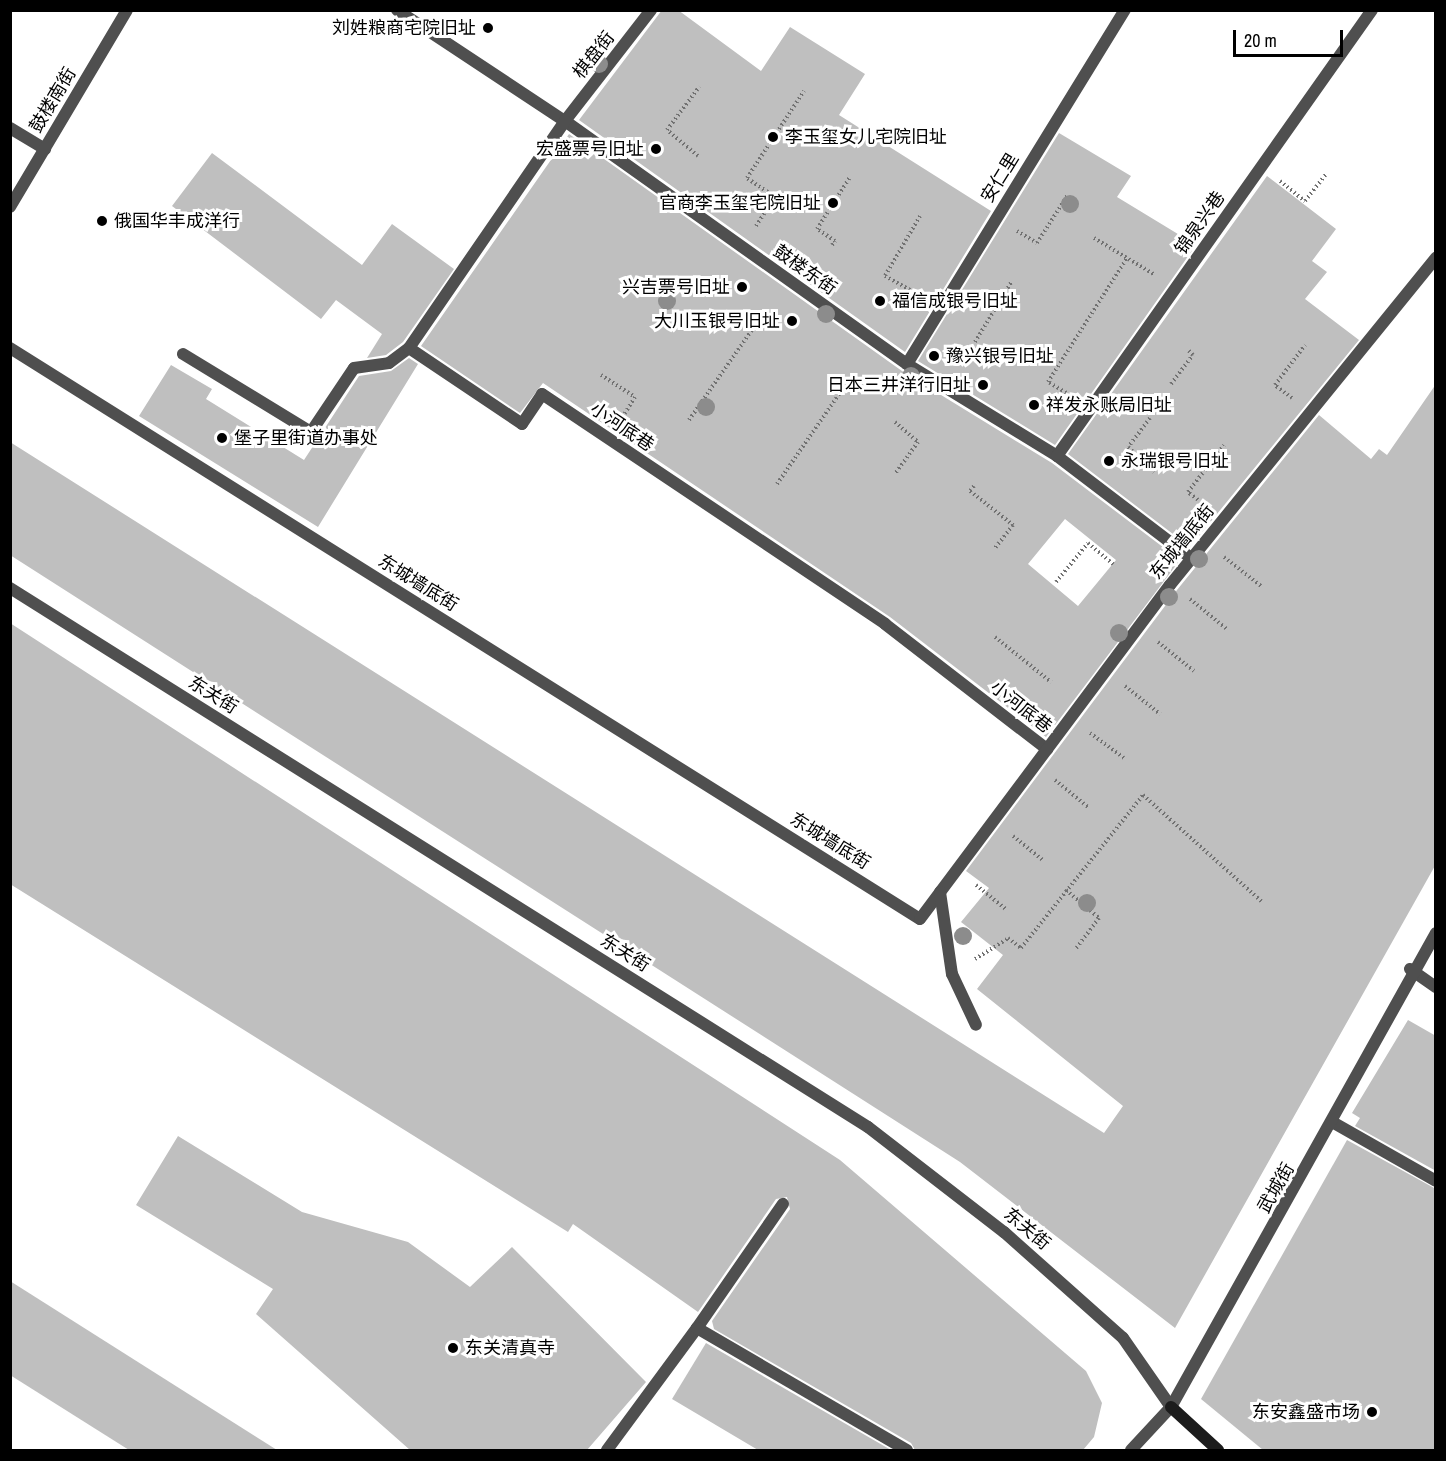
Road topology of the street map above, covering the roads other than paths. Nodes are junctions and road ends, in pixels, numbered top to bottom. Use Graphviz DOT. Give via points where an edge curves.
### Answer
graph roads {
  1 [pos="126,10"];
  2 [pos="397,10"];
  3 [pos="651,10"];
  4 [pos="1125,10"];
  5 [pos="1372,10"];
  6 [pos="565,121"];
  7 [pos="10,128"];
  8 [pos="45,149"];
  9 [pos="10,207"];
  10 [pos="1436,258"];
  11 [pos="10,348"];
  12 [pos="409,348"];
  13 [pos="183,354"];
  14 [pos="907,364"];
  15 [pos="1057,456"];
  16 [pos="1192,559"];
  17 [pos="10,588"];
  18 [pos="1047,750"];
  19 [pos="940,892"];
  20 [pos="1436,933"];
  21 [pos="1410,969"];
  22 [pos="1436,987"];
  23 [pos="976,1025"];
  24 [pos="1334,1123"];
  25 [pos="1436,1181"];
  26 [pos="783,1204"];
  27 [pos="697,1328"];
  28 [pos="1171,1407"];
  29 [pos="607,1450"];
  30 [pos="907,1450"];
  31 [pos="1131,1450"];
  32 [pos="1218,1450"];
  1 -- 8 [label="street, 鼓楼南街"];
  2 -- 6 [label="street, 鼓楼东街"];
  3 -- 6 [label="street, 棋盘街"];
  4 -- 14 [label="street, 安仁里"];
  5 -- 15 [label="street, 锦泉兴巷"];
  6 -- 12 [label="street"];
  6 -- 14 [label="street, 鼓楼东街"];
  7 -- 8 [label="street"];
  8 -- 9 [label="street, 鼓楼南街"];
  10 -- 16 [label="street, 东城墙底街"];
  11 -- 19 [label="street, 东城墙底街" via="920,919"];
  12 -- 13 [label="street" via="389,363 354,368 311,432"];
  12 -- 18 [label="street, 小河底巷" via="522,424 542,394 885,624"];
  14 -- 15 [label="street, 鼓楼东街"];
  15 -- 16 [label="street, 鼓楼东街"];
  16 -- 18 [label="street, 东城墙底街"];
  17 -- 28 [label="street, 东关街" via="868,1127 1004,1232 1123,1338"];
  18 -- 19 [label="street, 东城墙底街"];
  19 -- 23 [label="street" via="952,974"];
  20 -- 21 [label="street, 武城街"];
  21 -- 22 [label="street"];
  21 -- 24 [label="street, 武城街"];
  24 -- 25 [label="street"];
  24 -- 28 [label="street, 武城街"];
  26 -- 27 [label="street"];
  27 -- 29 [label="street"];
  27 -- 30 [label="street"];
  28 -- 31 [label="street, 武城街"];
  28 -- 32 [label="street"];
}
